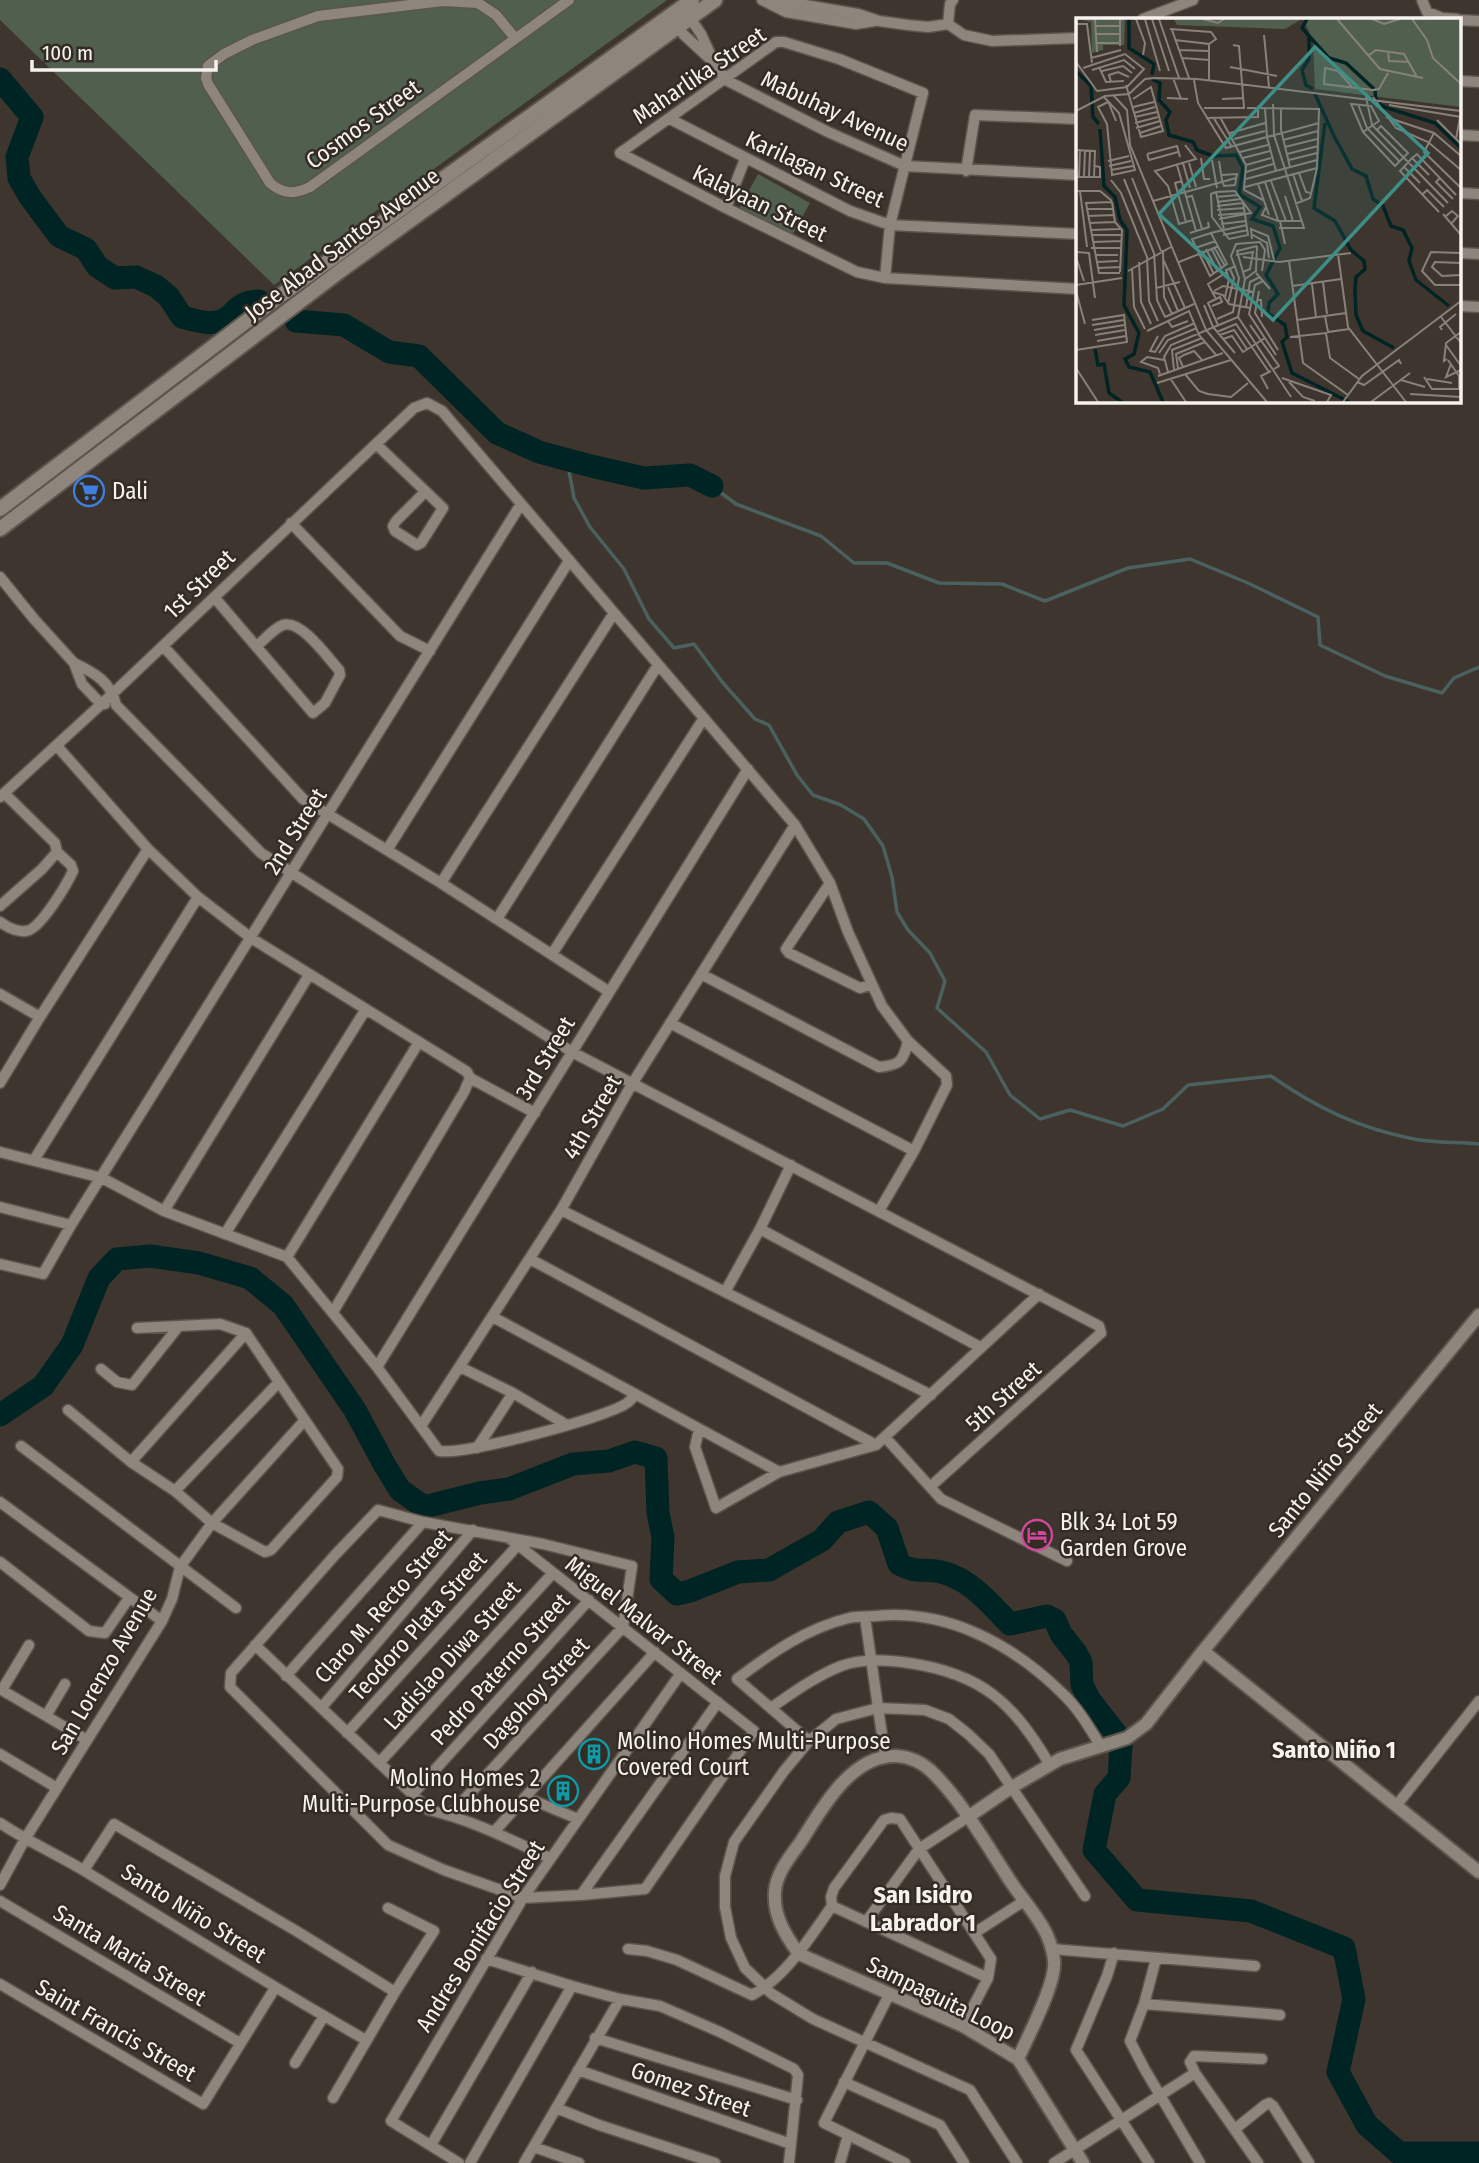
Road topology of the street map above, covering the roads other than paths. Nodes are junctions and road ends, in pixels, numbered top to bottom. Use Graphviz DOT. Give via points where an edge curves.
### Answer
graph roads {
  1 [pos="569,0"];
  2 [pos="692,0"];
  3 [pos="715,0"];
  4 [pos="953,0"];
  5 [pos="1193,0"];
  6 [pos="1422,0"];
  7 [pos="767,2"];
  8 [pos="1146,18"];
  9 [pos="1442,18"];
  10 [pos="690,19"];
  11 [pos="676,20"];
  12 [pos="948,24"];
  13 [pos="515,38"];
  14 [pos="1076,38"];
  15 [pos="714,62"];
  16 [pos="726,80"];
  17 [pos="670,118"];
  18 [pos="1076,119"];
  19 [pos="621,155"];
  20 [pos="745,159"];
  21 [pos="905,166"];
  22 [pos="966,171"];
  23 [pos="1076,175"];
  24 [pos="726,208"];
  25 [pos="890,225"];
  26 [pos="1076,234"];
  27 [pos="885,278"];
  28 [pos="1076,289"];
  29 [pos="376,444"];
  30 [pos="425,492"];
  31 [pos="521,504"];
  32 [pos="0,509"];
  33 [pos="291,523"];
  34 [pos="0,529"];
  35 [pos="569,561"];
  36 [pos="0,576"];
  37 [pos="214,597"];
  38 [pos="614,613"];
  39 [pos="163,646"];
  40 [pos="257,646"];
  41 [pos="430,651"];
  42 [pos="74,663"];
  43 [pos="658,664"];
  44 [pos="114,693"];
  45 [pos="102,704"];
  46 [pos="116,705"];
  47 [pos="704,718"];
  48 [pos="57,746"];
  49 [pos="748,769"];
  50 [pos="2,795"];
  51 [pos="329,814"];
  52 [pos="795,825"];
  53 [pos="148,849"];
  54 [pos="387,850"];
  55 [pos="57,852"];
  56 [pos="292,873"];
  57 [pos="441,883"];
  58 [pos="830,883"];
  59 [pos="198,897"];
  60 [pos="0,906"];
  61 [pos="497,919"];
  62 [pos="0,922"];
  63 [pos="251,938"];
  64 [pos="552,954"];
  65 [pos="701,974"];
  66 [pos="309,975"];
  67 [pos="872,984"];
  68 [pos="608,990"];
  69 [pos="0,993"];
  70 [pos="366,1009"];
  71 [pos="40,1017"];
  72 [pos="670,1023"];
  73 [pos="908,1041"];
  74 [pos="419,1042"];
  75 [pos="572,1052"];
  76 [pos="470,1078"];
  77 [pos="0,1083"];
  78 [pos="632,1084"];
  79 [pos="535,1113"];
  80 [pos="914,1151"];
  81 [pos="0,1152"];
  82 [pos="34,1160"];
  83 [pos="791,1166"];
  84 [pos="102,1178"];
  85 [pos="0,1208"];
  86 [pos="561,1210"];
  87 [pos="163,1211"];
  88 [pos="879,1211"];
  89 [pos="71,1225"];
  90 [pos="760,1229"];
  91 [pos="225,1234"];
  92 [pos="287,1257"];
  93 [pos="530,1259"];
  94 [pos="0,1264"];
  95 [pos="725,1292"];
  96 [pos="1039,1294"];
  97 [pos="333,1312"];
  98 [pos="1479,1315"];
  99 [pos="493,1317"];
  100 [pos="179,1326"];
  101 [pos="137,1328"];
  102 [pos="246,1333"];
  103 [pos="980,1347"];
  104 [pos="377,1367"];
  105 [pos="460,1367"];
  106 [pos="100,1369"];
  107 [pos="279,1382"];
  108 [pos="513,1393"];
  109 [pos="635,1395"];
  110 [pos="931,1395"];
  111 [pos="68,1410"];
  112 [pos="304,1421"];
  113 [pos="567,1425"];
  114 [pos="421,1426"];
  115 [pos="699,1429"];
  116 [pos="885,1437"];
  117 [pos="876,1445"];
  118 [pos="21,1446"];
  119 [pos="477,1448"];
  120 [pos="131,1462"];
  121 [pos="779,1472"];
  122 [pos="930,1487"];
  123 [pos="175,1491"];
  124 [pos="0,1502"];
  125 [pos="423,1522"];
  126 [pos="212,1523"];
  127 [pos="473,1530"];
  128 [pos="514,1542"];
  129 [pos="1067,1561"];
  130 [pos="0,1562"];
  131 [pos="180,1567"];
  132 [pos="553,1573"];
  133 [pos="129,1598"];
  134 [pos="589,1600"];
  135 [pos="236,1608"];
  136 [pos="865,1617"];
  137 [pos="162,1621"];
  138 [pos="623,1627"];
  139 [pos="29,1645"];
  140 [pos="255,1645"];
  141 [pos="1203,1651"];
  142 [pos="655,1653"];
  143 [pos="872,1659"];
  144 [pos="681,1673"];
  145 [pos="286,1675"];
  146 [pos="65,1684"];
  147 [pos="1,1689"];
  148 [pos="1479,1701"];
  149 [pos="718,1702"];
  150 [pos="322,1707"];
  151 [pos="772,1707"];
  152 [pos="878,1707"];
  153 [pos="46,1716"];
  154 [pos="347,1733"];
  155 [pos="87,1740"];
  156 [pos="809,1741"];
  157 [pos="1103,1744"];
  158 [pos="0,1754"];
  159 [pos="885,1756"];
  160 [pos="379,1763"];
  161 [pos="1050,1765"];
  162 [pos="1012,1787"];
  163 [pos="57,1788"];
  164 [pos="412,1795"];
  165 [pos="525,1797"];
  166 [pos="1396,1806"];
  167 [pos="450,1815"];
  168 [pos="968,1817"];
  169 [pos="578,1819"];
  170 [pos="0,1823"];
  171 [pos="494,1832"];
  172 [pos="25,1839"];
  173 [pos="919,1849"];
  174 [pos="550,1858"];
  175 [pos="84,1870"];
  176 [pos="1479,1872"];
  177 [pos="0,1885"];
  178 [pos="581,1895"];
  179 [pos="1085,1896"];
  180 [pos="523,1898"];
  181 [pos="0,1900"];
  182 [pos="1024,1901"];
  183 [pos="832,1906"];
  184 [pos="388,1908"];
  185 [pos="866,1922"];
  186 [pos="976,1932"];
  187 [pos="628,1949"];
  188 [pos="1052,1949"];
  189 [pos="799,1954"];
  190 [pos="1114,1954"];
  191 [pos="486,1958"];
  192 [pos="1156,1959"];
  193 [pos="1255,1966"];
  194 [pos="532,1972"];
  195 [pos="988,1978"];
  196 [pos="0,1984"];
  197 [pos="572,1986"];
  198 [pos="765,1986"];
  199 [pos="275,1988"];
  200 [pos="395,1992"];
  201 [pos="890,1993"];
  202 [pos="620,1998"];
  203 [pos="1144,2004"];
  204 [pos="1280,2015"];
  205 [pos="324,2017"];
  206 [pos="963,2026"];
  207 [pos="595,2038"];
  208 [pos="366,2040"];
  209 [pos="865,2042"];
  210 [pos="240,2043"];
  211 [pos="1018,2059"];
  212 [pos="1262,2059"];
  213 [pos="295,2063"];
  214 [pos="578,2070"];
  215 [pos="1195,2073"];
  216 [pos="844,2082"];
  217 [pos="1160,2096"];
  218 [pos="333,2098"];
  219 [pos="797,2100"];
  220 [pos="556,2108"];
  221 [pos="1121,2120"];
  222 [pos="1236,2129"];
  223 [pos="848,2135"];
  224 [pos="792,2144"];
  225 [pos="431,2145"];
  226 [pos="534,2147"];
  227 [pos="1075,2150"];
  228 [pos="460,2163"];
  229 [pos="470,2163"];
  230 [pos="524,2163"];
  231 [pos="579,2163"];
  232 [pos="715,2163"];
  233 [pos="789,2163"];
  234 [pos="840,2163"];
  235 [pos="905,2163"];
  236 [pos="964,2163"];
  237 [pos="1017,2163"];
  238 [pos="1054,2163"];
  239 [pos="1083,2163"];
  240 [pos="1149,2163"];
  241 [pos="1200,2163"];
  242 [pos="1258,2163"];
  243 [pos="1309,2163"];
  1 -- 13 [label="street, Cosmos Street"];
  2 -- 11 [label="main road, Jose Abad Santos Avenue"];
  3 -- 10 [label="main road, Jose Abad Santos Avenue"];
  4 -- 12 [label="street"];
  5 -- 8 [label="street"];
  6 -- 9 [label="street" via="1427,12"];
  7 -- 12 [label="street" via="928,27"];
  10 -- 11 [label="main road, Jose Abad Santos Avenue"];
  10 -- 15 [label="street, Mabuhay Avenue"];
  11 -- 15 [label="street, Mabuhay Avenue"];
  11 -- 32 [label="main road, Jose Abad Santos Avenue" via="602,63 277,298"];
  11 -- 34 [label="main road, Jose Abad Santos Avenue"];
  12 -- 14 [label="street" via="964,35 992,41"];
  13 -- 13 [label="street, Cosmos Street" via="310,187 291,193 270,183 206,78 208,66 224,54 318,16 443,1 478,3 496,15"];
  15 -- 16 [label="street, Mabuhay Avenue"];
  16 -- 17 [label="street, Maharlika Street"];
  16 -- 21 [label="street, Mabuhay Avenue"];
  16 -- 21 [label="street, Maharlika Street" via="769,46 785,42 923,93"];
  17 -- 19 [label="street, Maharlika Street" via="621,150"];
  17 -- 20 [label="street, Karilagan Street"];
  18 -- 22 [label="street" via="975,114"];
  19 -- 24 [label="street, Kalayaan Street"];
  20 -- 24 [label="street"];
  20 -- 25 [label="street, Karilagan Street" via="850,211"];
  21 -- 22 [label="street, Mabuhay Avenue"];
  21 -- 25 [label="street"];
  22 -- 23 [label="street, Mabuhay Avenue"];
  24 -- 27 [label="street, Kalayaan Street" via="857,272"];
  25 -- 26 [label="street, Karilagan Street"];
  25 -- 27 [label="street"];
  27 -- 28 [label="street, Kalayaan Street"];
  29 -- 30 [label="street"];
  29 -- 31 [label="street, 1st Street" via="414,408 427,403 442,411"];
  29 -- 33 [label="street, 1st Street"];
  30 -- 30 [label="street" via="443,508 417,545 393,526"];
  31 -- 35 [label="street"];
  31 -- 41 [label="street, 2nd Street"];
  33 -- 37 [label="street, 1st Street"];
  33 -- 41 [label="street" via="400,636"];
  35 -- 38 [label="street"];
  35 -- 54 [label="street"];
  36 -- 42 [label="street"];
  37 -- 39 [label="street, 1st Street"];
  37 -- 40 [label="street"];
  38 -- 43 [label="street"];
  38 -- 57 [label="street"];
  39 -- 44 [label="street, 1st Street"];
  39 -- 51 [label="street" via="303,799"];
  40 -- 40 [label="street" via="313,713 325,703 340,675 303,629 282,625"];
  41 -- 51 [label="street, 2nd Street"];
  42 -- 44 [label="street" via="94,672"];
  42 -- 45 [label="street" via="82,684"];
  43 -- 47 [label="street"];
  43 -- 61 [label="street"];
  44 -- 45 [label="street, 1st Street"];
  44 -- 46 [label="street"];
  45 -- 46 [label="street"];
  45 -- 48 [label="street, 1st Street"];
  46 -- 56 [label="street" via="261,853"];
  47 -- 49 [label="street"];
  47 -- 64 [label="street"];
  48 -- 50 [label="street, 1st Street"];
  48 -- 53 [label="street"];
  49 -- 52 [label="street"];
  49 -- 68 [label="street, 3rd Street"];
  50 -- 55 [label="street" via="55,843"];
  51 -- 54 [label="street"];
  51 -- 56 [label="street, 2nd Street"];
  52 -- 58 [label="street"];
  52 -- 65 [label="street, 4th Street"];
  53 -- 59 [label="street"];
  53 -- 71 [label="street"];
  54 -- 57 [label="street"];
  55 -- 60 [label="street"];
  55 -- 62 [label="street" via="73,871 41,920 28,931"];
  56 -- 63 [label="street, 2nd Street"];
  56 -- 75 [label="street"];
  57 -- 61 [label="street"];
  58 -- 67 [label="street"];
  58 -- 67 [label="street" via="786,949 860,988"];
  59 -- 63 [label="street"];
  59 -- 82 [label="street"];
  61 -- 64 [label="street"];
  63 -- 66 [label="street"];
  63 -- 84 [label="street, 2nd Street"];
  64 -- 68 [label="street"];
  65 -- 72 [label="street, 4th Street"];
  65 -- 73 [label="street" via="879,1067 894,1066 904,1058"];
  66 -- 70 [label="street"];
  66 -- 87 [label="street"];
  67 -- 73 [label="street"];
  68 -- 75 [label="street, 3rd Street"];
  69 -- 71 [label="street"];
  70 -- 74 [label="street"];
  70 -- 91 [label="street"];
  71 -- 77 [label="street"];
  72 -- 78 [label="street, 4th Street"];
  72 -- 80 [label="street"];
  73 -- 80 [label="street" via="947,1080"];
  74 -- 76 [label="street"];
  74 -- 92 [label="street"];
  75 -- 78 [label="street"];
  75 -- 79 [label="street, 3rd Street"];
  76 -- 79 [label="street"];
  76 -- 97 [label="street"];
  78 -- 83 [label="street"];
  78 -- 86 [label="street, 4th Street"];
  79 -- 104 [label="street, 3rd Street"];
  80 -- 88 [label="street"];
  81 -- 82 [label="street"];
  82 -- 84 [label="street"];
  83 -- 88 [label="street"];
  83 -- 90 [label="street"];
  84 -- 87 [label="street"];
  84 -- 89 [label="street, 2nd Street"];
  85 -- 89 [label="street"];
  86 -- 93 [label="street, 4th Street"];
  86 -- 95 [label="street"];
  87 -- 91 [label="street"];
  88 -- 96 [label="street"];
  89 -- 94 [label="street, 2nd Street" via="43,1274"];
  90 -- 95 [label="street"];
  90 -- 103 [label="street"];
  91 -- 92 [label="street"];
  92 -- 97 [label="street"];
  93 -- 99 [label="street, 4th Street"];
  93 -- 117 [label="street"];
  95 -- 110 [label="street"];
  96 -- 103 [label="street"];
  96 -- 122 [label="street, 5th Street" via="1094,1322 1101,1333"];
  97 -- 104 [label="street"];
  98 -- 141 [label="street, Santo Niño Street"];
  99 -- 105 [label="street, 4th Street"];
  99 -- 109 [label="street"];
  100 -- 101 [label="street"];
  100 -- 102 [label="street" via="220,1324"];
  100 -- 106 [label="street" via="132,1385 117,1382"];
  102 -- 107 [label="street"];
  102 -- 120 [label="street"];
  103 -- 110 [label="street"];
  104 -- 114 [label="street"];
  105 -- 108 [label="street"];
  105 -- 114 [label="street, 4th Street"];
  107 -- 112 [label="street"];
  107 -- 123 [label="street"];
  108 -- 113 [label="street"];
  108 -- 119 [label="street"];
  109 -- 113 [label="street" via="617,1408"];
  109 -- 115 [label="street"];
  110 -- 116 [label="street"];
  111 -- 120 [label="street"];
  112 -- 126 [label="street, San Lorenzo Avenue"];
  112 -- 126 [label="street" via="338,1469 337,1477 271,1550 260,1551"];
  113 -- 119 [label="street"];
  114 -- 119 [label="street" via="439,1451"];
  115 -- 121 [label="street"];
  115 -- 121 [label="street" via="695,1447 716,1508"];
  116 -- 117 [label="street"];
  116 -- 122 [label="street"];
  117 -- 121 [label="street"];
  118 -- 131 [label="street"];
  120 -- 123 [label="street"];
  122 -- 129 [label="street" via="941,1499"];
  123 -- 126 [label="street"];
  124 -- 133 [label="street"];
  125 -- 127 [label="street"];
  125 -- 140 [label="street" via="378,1510"];
  125 -- 145 [label="street"];
  126 -- 131 [label="street, San Lorenzo Avenue"];
  127 -- 128 [label="street"];
  127 -- 150 [label="street, Claro M. Recto Street"];
  128 -- 132 [label="street, Miguel Malvar Street"];
  128 -- 138 [label="street" via="543,1544 632,1566"];
  128 -- 154 [label="street, Teodoro Plata Street"];
  130 -- 133 [label="street" via="89,1631 105,1633"];
  131 -- 135 [label="street"];
  131 -- 137 [label="street, San Lorenzo Avenue"];
  132 -- 134 [label="street, Miguel Malvar Street"];
  132 -- 160 [label="street, Ladislao Diwa Street"];
  133 -- 137 [label="street"];
  134 -- 138 [label="street, Miguel Malvar Street"];
  134 -- 164 [label="street, Pedro Paterno Street"];
  136 -- 143 [label="street"];
  136 -- 151 [label="street" via="806,1634 737,1679"];
  136 -- 157 [label="street" via="927,1616 956,1624 1000,1646 1063,1694"];
  137 -- 155 [label="street, San Lorenzo Avenue"];
  138 -- 142 [label="street, Miguel Malvar Street"];
  138 -- 167 [label="street, Dagohoy Street"];
  139 -- 147 [label="street"];
  140 -- 145 [label="street"];
  140 -- 180 [label="street" via="231,1673 230,1687 353,1812 388,1845"];
  141 -- 157 [label="street, Santo Niño Street" via="1146,1724 1127,1738"];
  141 -- 166 [label="street"];
  142 -- 144 [label="street, Miguel Malvar Street"];
  142 -- 165 [label="street"];
  143 -- 151 [label="street" via="842,1666"];
  143 -- 152 [label="street"];
  143 -- 161 [label="street" via="939,1667 971,1680 1012,1710"];
  144 -- 149 [label="street, Miguel Malvar Street"];
  144 -- 169 [label="street, Andres Bonifacio Street"];
  145 -- 150 [label="street"];
  146 -- 153 [label="street"];
  147 -- 153 [label="street"];
  148 -- 166 [label="street"];
  149 -- 178 [label="street"];
  149 -- 178 [label="street, Miguel Malvar Street" via="754,1731 645,1889"];
  150 -- 154 [label="street"];
  151 -- 156 [label="street"];
  152 -- 156 [label="street" via="836,1719"];
  152 -- 159 [label="street"];
  152 -- 162 [label="street" via="925,1710 949,1719 989,1754"];
  153 -- 155 [label="street"];
  154 -- 160 [label="street"];
  155 -- 163 [label="street, San Lorenzo Avenue"];
  156 -- 198 [label="street" via="734,1842 725,1876 732,1938 746,1968"];
  157 -- 161 [label="street"];
  158 -- 163 [label="street"];
  159 -- 168 [label="street, Sampaguita Loop" via="915,1759 929,1769"];
  159 -- 189 [label="street" via="855,1770 832,1792 779,1874 775,1892 779,1923"];
  160 -- 164 [label="street"];
  161 -- 162 [label="street"];
  162 -- 168 [label="street"];
  162 -- 179 [label="street"];
  163 -- 172 [label="street, San Lorenzo Avenue"];
  164 -- 167 [label="street" via="429,1810"];
  165 -- 169 [label="street"];
  165 -- 171 [label="street"];
  166 -- 176 [label="street"];
  167 -- 171 [label="street"];
  168 -- 173 [label="street"];
  168 -- 182 [label="street, Sampaguita Loop"];
  169 -- 174 [label="street, Andres Bonifacio Street"];
  170 -- 172 [label="street, Santo Niño Street"];
  171 -- 174 [label="street"];
  172 -- 175 [label="street, Santo Niño Street"];
  172 -- 177 [label="street, San Lorenzo Avenue"];
  173 -- 183 [label="street" via="900,1819 884,1820 834,1888"];
  173 -- 185 [label="street"];
  173 -- 186 [label="street"];
  174 -- 180 [label="street, Andres Bonifacio Street"];
  175 -- 199 [label="street, Santo Niño Street"];
  175 -- 200 [label="street" via="114,1824"];
  178 -- 180 [label="street"];
  180 -- 191 [label="street, Andres Bonifacio Street"];
  181 -- 210 [label="street, Santa Maria Street"];
  182 -- 186 [label="street"];
  182 -- 188 [label="street, Sampaguita Loop"];
  183 -- 185 [label="street"];
  183 -- 189 [label="street"];
  184 -- 200 [label="street" via="434,1931"];
  185 -- 195 [label="street"];
  186 -- 195 [label="street" via="991,1959"];
  187 -- 198 [label="street" via="677,1960 749,1994"];
  188 -- 190 [label="street"];
  188 -- 211 [label="street, Sampaguita Loop" via="1053,1978"];
  189 -- 198 [label="street"];
  189 -- 201 [label="street, Sampaguita Loop"];
  190 -- 192 [label="street"];
  190 -- 221 [label="street" via="1076,2050"];
  191 -- 194 [label="street"];
  191 -- 225 [label="street, Andres Bonifacio Street" via="391,2121"];
  192 -- 193 [label="street"];
  192 -- 203 [label="street"];
  194 -- 197 [label="street"];
  194 -- 225 [label="street"];
  195 -- 206 [label="street"];
  196 -- 210 [label="street, Saint Francis Street" via="204,2104"];
  197 -- 202 [label="street"];
  197 -- 229 [label="street"];
  198 -- 209 [label="street" via="813,2018"];
  199 -- 205 [label="street, Santo Niño Street"];
  199 -- 210 [label="street, Saint Francis Street"];
  200 -- 208 [label="street"];
  201 -- 206 [label="street, Sampaguita Loop"];
  201 -- 209 [label="street"];
  202 -- 207 [label="street"];
  202 -- 219 [label="street" via="660,2006 794,2069"];
  203 -- 204 [label="street"];
  203 -- 217 [label="street" via="1130,2041"];
  205 -- 208 [label="street, Santo Niño Street"];
  205 -- 213 [label="street"];
  206 -- 211 [label="street, Sampaguita Loop"];
  207 -- 214 [label="street"];
  207 -- 219 [label="street"];
  208 -- 218 [label="street"];
  209 -- 216 [label="street"];
  209 -- 237 [label="street" via="970,2090"];
  211 -- 227 [label="street"];
  212 -- 215 [label="street" via="1194,2056 1190,2062"];
  214 -- 220 [label="street"];
  214 -- 224 [label="street, Gomez Street"];
  215 -- 217 [label="street"];
  215 -- 222 [label="street"];
  216 -- 223 [label="street" via="824,2123"];
  216 -- 236 [label="street" via="940,2125"];
  217 -- 221 [label="street"];
  217 -- 241 [label="street"];
  219 -- 224 [label="street"];
  220 -- 226 [label="street"];
  220 -- 232 [label="street"];
  221 -- 227 [label="street"];
  221 -- 240 [label="street"];
  222 -- 242 [label="street"];
  222 -- 243 [label="street" via="1269,2104"];
  223 -- 234 [label="street"];
  223 -- 235 [label="street"];
  224 -- 233 [label="street"];
  225 -- 228 [label="street"];
  226 -- 230 [label="street"];
  226 -- 231 [label="street"];
  227 -- 238 [label="street"];
  227 -- 239 [label="street"];
}
